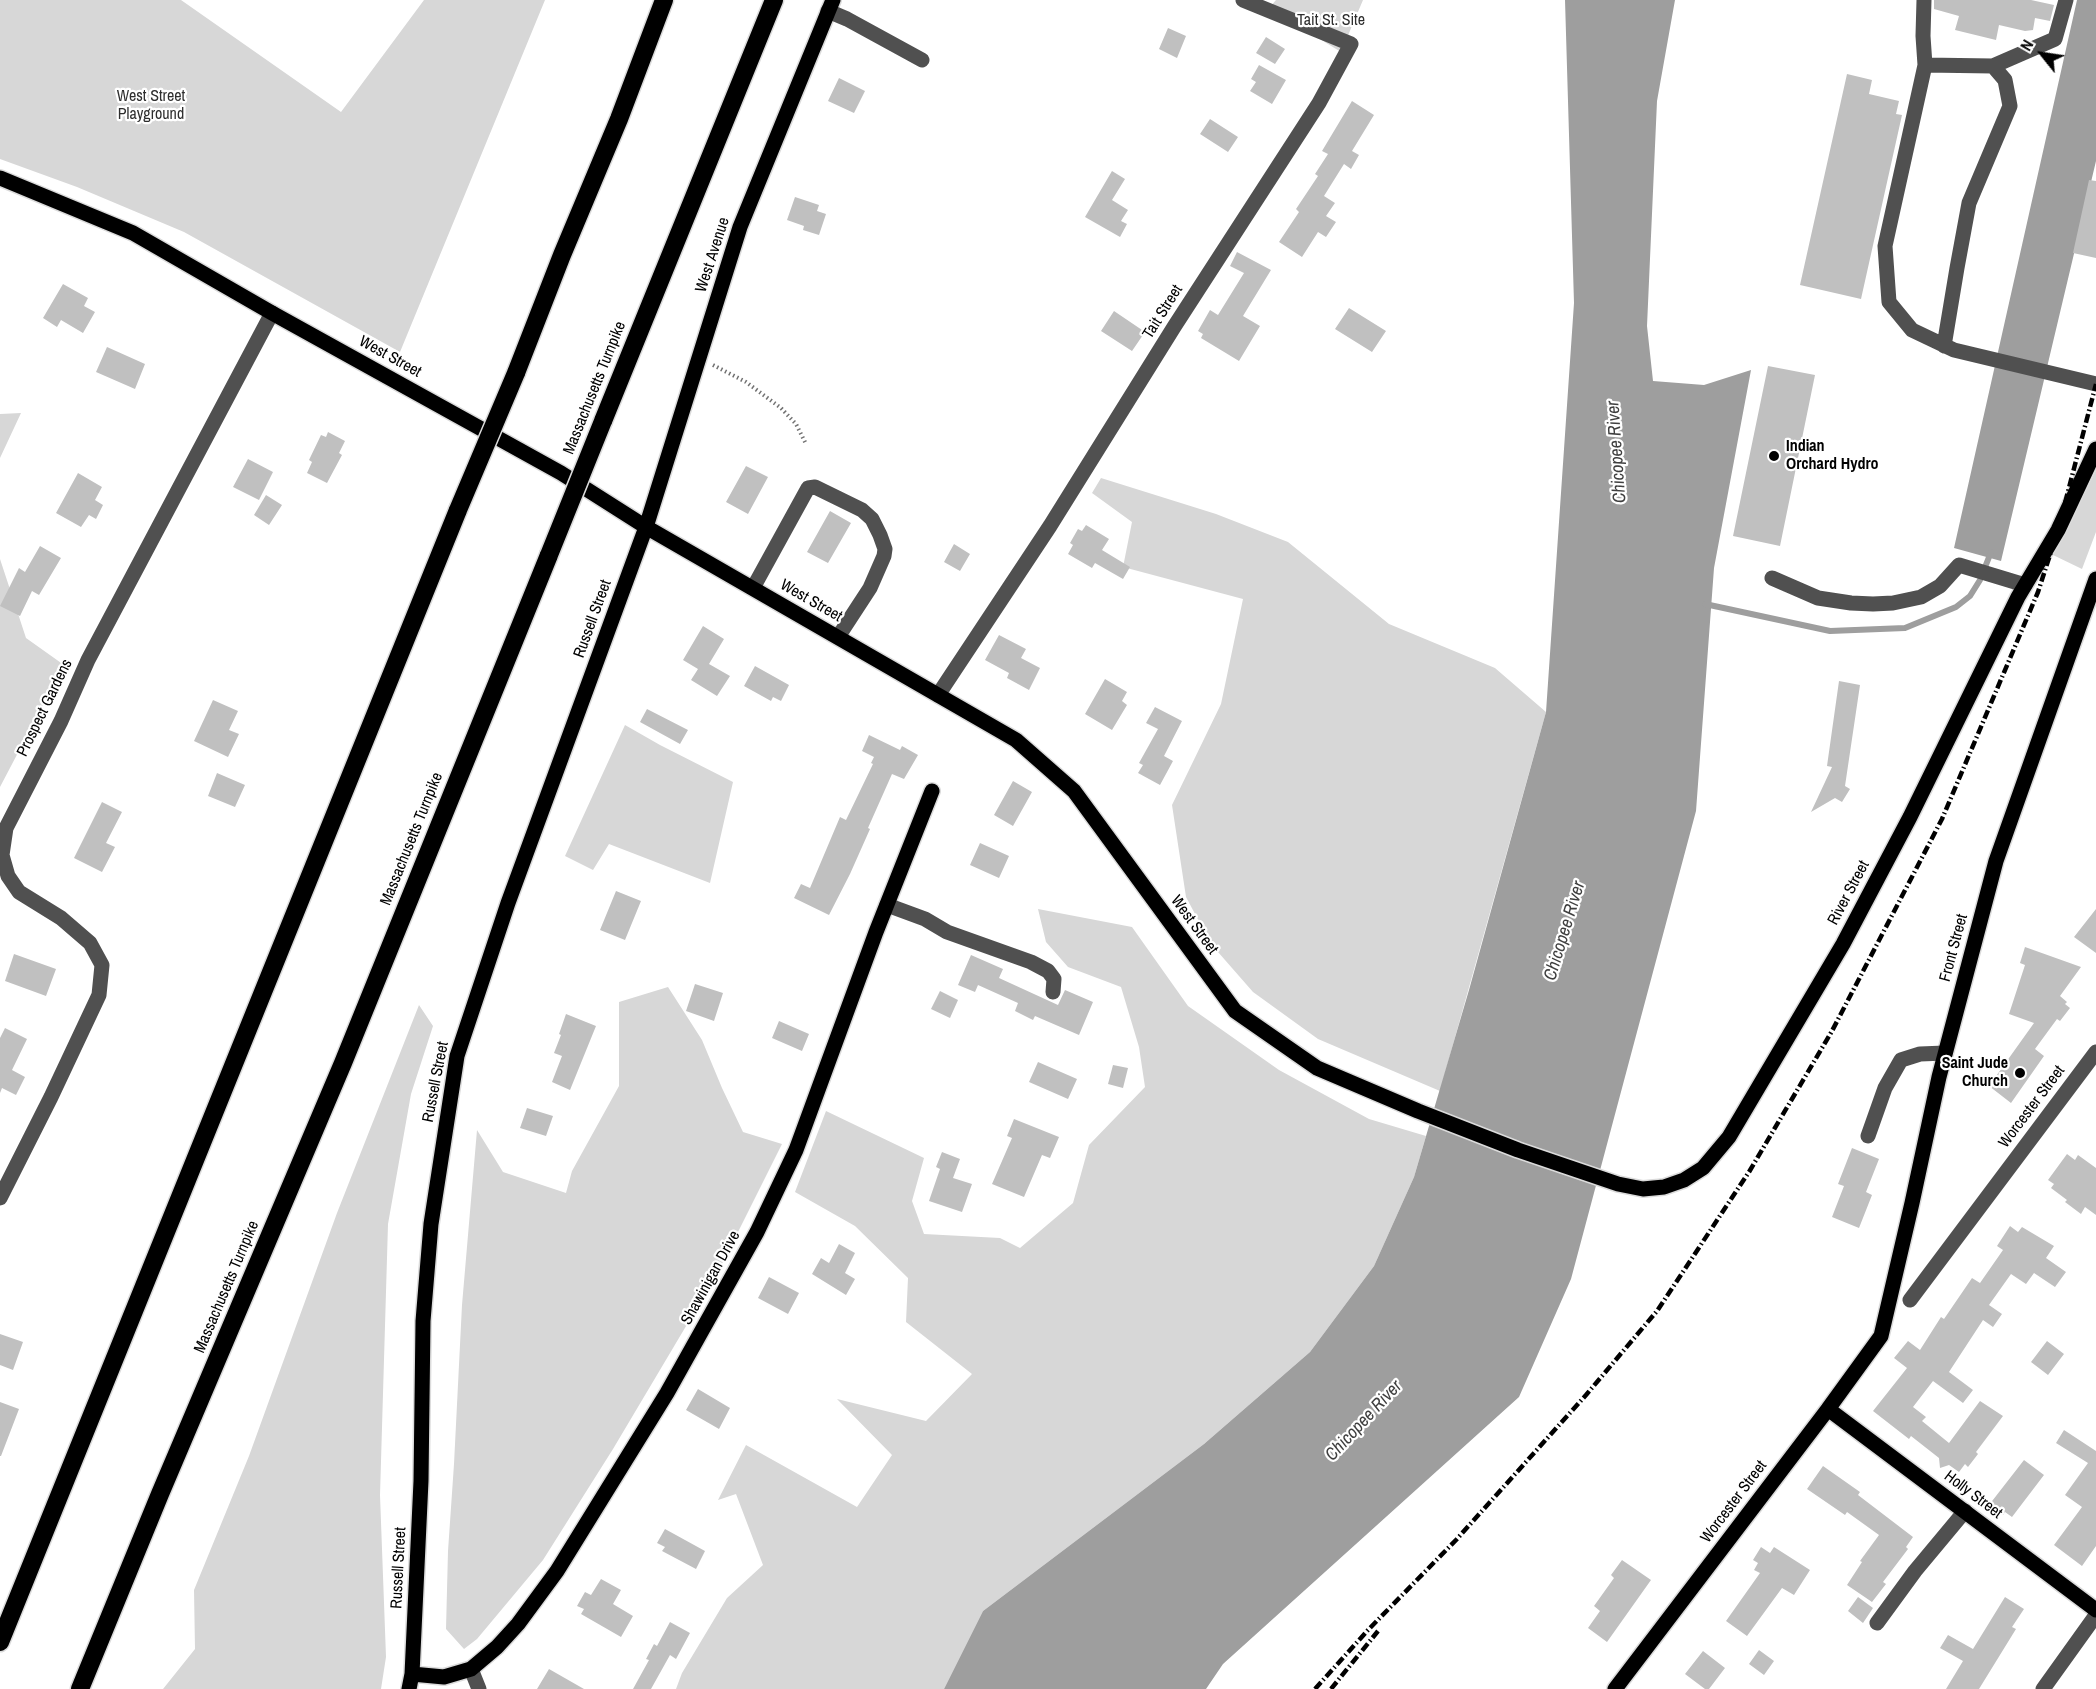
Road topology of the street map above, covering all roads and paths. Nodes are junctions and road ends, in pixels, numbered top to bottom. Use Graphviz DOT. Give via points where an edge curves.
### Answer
graph roads {
  1 [pos="664,0"];
  2 [pos="774,0"];
  3 [pos="1243,0"];
  4 [pos="1924,0"];
  5 [pos="2066,0"];
  6 [pos="830,6"];
  7 [pos="922,60"];
  8 [pos="1925,64"];
  9 [pos="1993,66"];
  10 [pos="0,178"];
  11 [pos="272,312"];
  12 [pos="1944,345"];
  13 [pos="699,358"];
  14 [pos="2096,384"];
  15 [pos="806,444"];
  16 [pos="2096,448"];
  17 [pos="646,527"];
  18 [pos="1772,578"];
  19 [pos="2096,579"];
  20 [pos="2025,585"];
  21 [pos="753,588"];
  22 [pos="838,637"];
  23 [pos="938,695"];
  24 [pos="932,791"];
  25 [pos="887,904"];
  26 [pos="1053,992"];
  27 [pos="2096,1052"];
  28 [pos="1945,1053"];
  29 [pos="1868,1136"];
  30 [pos="1518,1150"];
  31 [pos="0,1198"];
  32 [pos="1910,1300"];
  33 [pos="1881,1336"];
  34 [pos="1828,1409"];
  35 [pos="1965,1511"];
  36 [pos="2096,1610"];
  37 [pos="2096,1615"];
  38 [pos="1877,1623"];
  39 [pos="0,1642"];
  40 [pos="471,1669"];
  41 [pos="410,1681"];
  42 [pos="80,1689"];
  43 [pos="479,1689"];
  44 [pos="1615,1689"];
  45 [pos="2043,1689"];
  1 -- 39 [label="highway, bridge" via="619,120"];
  2 -- 42 [label="highway, Massachusetts Turnpike, bridge" via="343,1063"];
  3 -- 23 [label="street, Tait Street" via="1351,44 1313,113"];
  4 -- 8 [label="street"];
  5 -- 9 [label="street" via="2055,39"];
  6 -- 7 [label="street"];
  6 -- 13 [label="main road, West Avenue" via="740,227"];
  8 -- 9 [label="street"];
  8 -- 12 [label="street" via="1885,246 1889,302 1912,330"];
  9 -- 12 [label="street" via="2005,80 2010,106 1969,203"];
  10 -- 11 [label="main road, West Street" via="133,233"];
  11 -- 17 [label="main road, West Street" via="561,473"];
  11 -- 31 [label="street, Prospect Gardens" via="88,660 6,828 2,855 8,876 19,892 61,918 90,943 102,965 99,995"];
  12 -- 14 [label="street" via="1989,360"];
  13 -- 15 [label="path" via="746,382 781,408 796,424"];
  13 -- 17 [label="main road, West Avenue"];
  16 -- 20 [label="main road, River Street" via="2058,530"];
  17 -- 21 [label="main road, West Street"];
  17 -- 41 [label="main road, Russell Street" via="508,903 457,1056 431,1224 423,1321 421,1481"];
  18 -- 20 [label="street" via="1818,598 1851,603 1893,603 1921,597 1940,586 1959,565"];
  19 -- 28 [label="main road, Front Street" via="1996,861"];
  20 -- 30 [label="main road, River Street" via="1848,934 1730,1137 1703,1168 1674,1184 1643,1189"];
  21 -- 22 [label="main road, West Street"];
  21 -- 22 [label="street" via="808,488 815,487 862,510 880,535 884,556 870,588"];
  22 -- 23 [label="main road, West Street"];
  23 -- 30 [label="main road, West Street" via="1016,740 1074,791 1234,1011 1317,1068"];
  24 -- 25 [label="main road, Shawinigan Drive"];
  25 -- 26 [label="street" via="1048,971 1054,979"];
  25 -- 40 [label="main road, Shawinigan Drive" via="796,1150 757,1232 667,1393 558,1571 518,1624"];
  27 -- 32 [label="street, Worcester Street"];
  28 -- 29 [label="street" via="1901,1060 1885,1088"];
  28 -- 33 [label="main road, Front Street"];
  33 -- 34 [label="main road, Worcester Street"];
  34 -- 35 [label="main road, Holly Street"];
  34 -- 44 [label="main road, Worcester Street"];
  35 -- 36 [label="main road, Holly Street"];
  35 -- 38 [label="street"];
  37 -- 45 [label="street"];
  40 -- 41 [label="main road, Shawinigan Drive"];
  40 -- 43 [label="street"];
}
